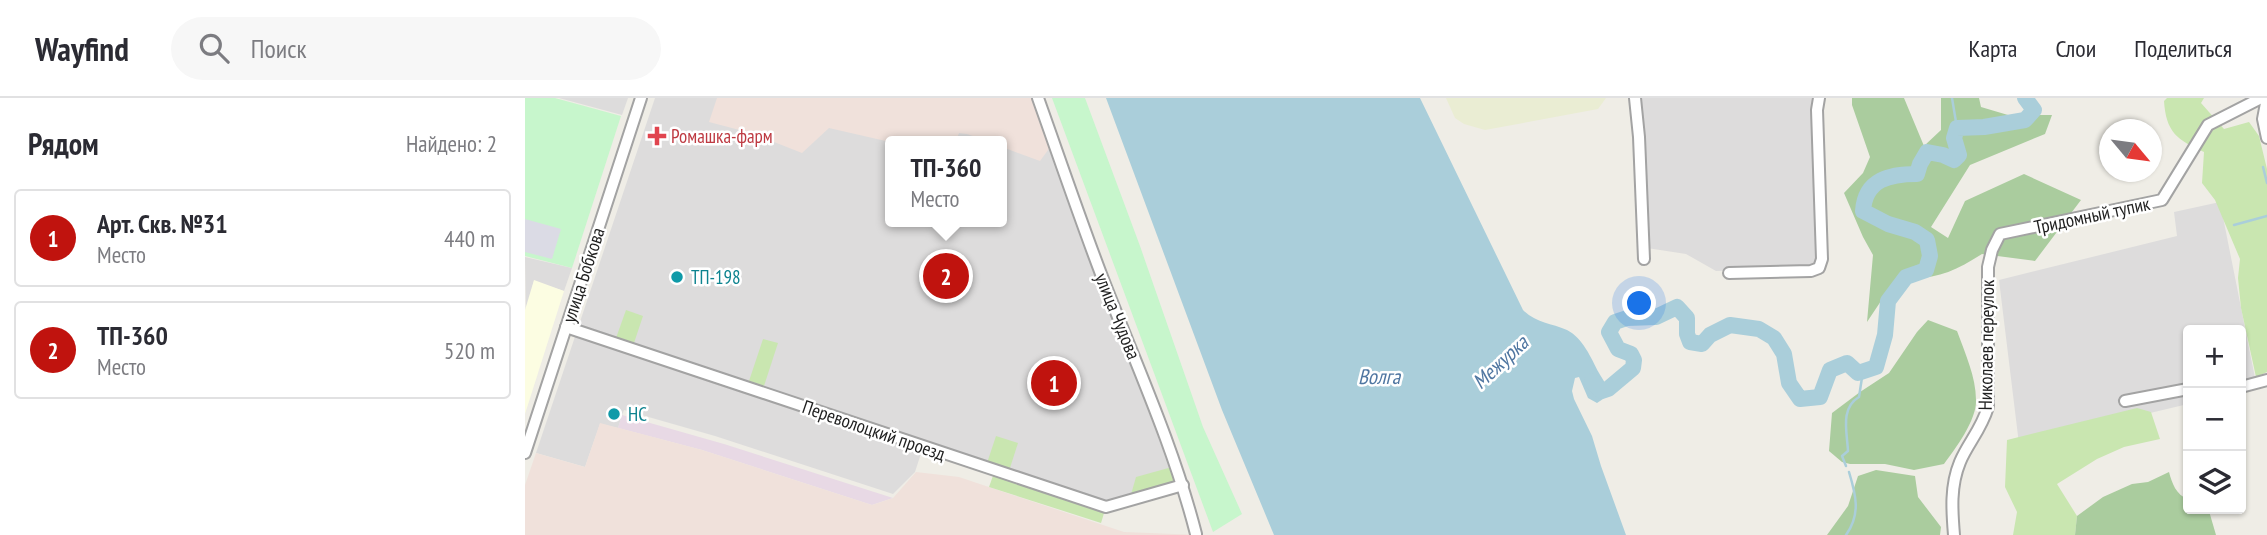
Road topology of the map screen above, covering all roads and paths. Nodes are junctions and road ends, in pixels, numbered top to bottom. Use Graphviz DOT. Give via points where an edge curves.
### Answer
graph roads {
  1 [pos="641,98"];
  2 [pos="1038,98"];
  3 [pos="1635,98"];
  4 [pos="1819,98"];
  5 [pos="2262,98"];
  6 [pos="2267,98"];
  7 [pos="2267,138"];
  8 [pos="2000,234"];
  9 [pos="1644,259"];
  10 [pos="1730,273"];
  11 [pos="566,327"];
  12 [pos="2267,380"];
  13 [pos="2246,386"];
  14 [pos="2183,390"];
  15 [pos="2125,401"];
  16 [pos="525,453"];
  17 [pos="1183,485"];
  18 [pos="1196,534"];
  19 [pos="1954,535"];
  1 -- 11 [label="street, улица Бобкова"];
  2 -- 17 [label="street, улица Чудова"];
  3 -- 9 [label="street"];
  4 -- 10 [label="street" via="1819,268"];
  5 -- 8 [label="street, Тридомный тупик" via="2209,125 2162,200"];
  6 -- 7 [label="street" via="2263,119"];
  8 -- 19 [label="street, Николаев переулок" via="1988,267 1987,407 1953,485"];
  11 -- 16 [label="street, улица Бобкова"];
  11 -- 17 [label="street, Переволоцкий проезд" via="1106,507"];
  12 -- 13 [label="street"];
  14 -- 15 [label="street"];
  17 -- 18 [label="street, улица Чудова"];
}
